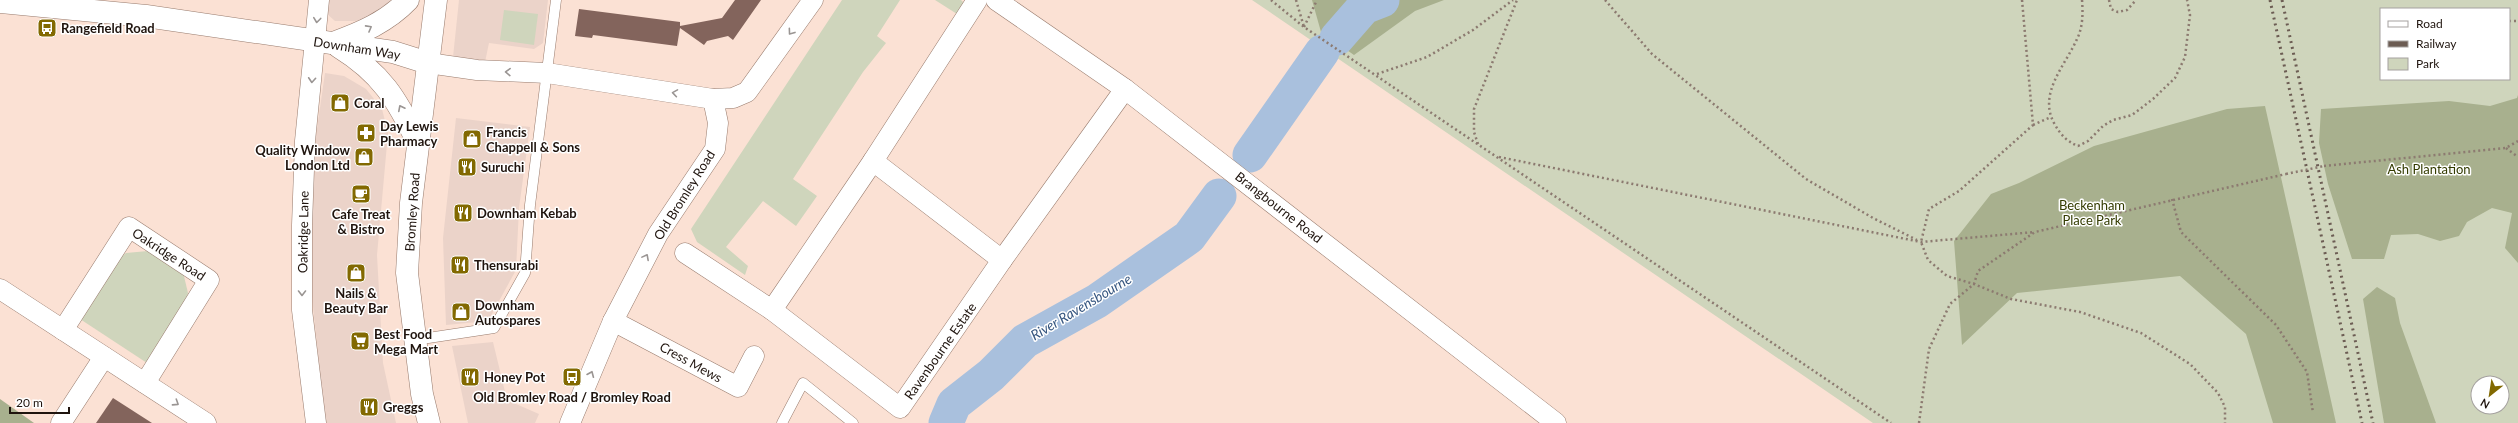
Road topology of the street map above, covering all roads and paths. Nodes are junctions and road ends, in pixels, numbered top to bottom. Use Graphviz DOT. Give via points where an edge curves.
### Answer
graph roads {
  1 [pos="319,0"];
  2 [pos="408,0"];
  3 [pos="436,0"];
  4 [pos="556,0"];
  5 [pos="813,0"];
  6 [pos="977,0"];
  7 [pos="996,0"];
  8 [pos="1271,0"];
  9 [pos="1296,0"];
  10 [pos="1317,0"];
  11 [pos="1513,0"];
  12 [pos="1517,0"];
  13 [pos="2022,0"];
  14 [pos="2082,0"];
  15 [pos="2109,0"];
  16 [pos="2136,0"];
  17 [pos="2186,0"];
  18 [pos="1605,1"];
  19 [pos="0,2"];
  20 [pos="1304,27"];
  21 [pos="324,42"];
  22 [pos="428,63"];
  23 [pos="547,73"];
  24 [pos="1377,74"];
  25 [pos="1125,89"];
  26 [pos="713,99"];
  27 [pos="2051,117"];
  28 [pos="2033,125"];
  29 [pos="2518,141"];
  30 [pos="418,143"];
  31 [pos="1478,144"];
  32 [pos="2506,148"];
  33 [pos="1496,156"];
  34 [pos="2518,157"];
  35 [pos="873,161"];
  36 [pos="2172,199"];
  37 [pos="2035,232"];
  38 [pos="1921,242"];
  39 [pos="685,252"];
  40 [pos="1002,260"];
  41 [pos="1974,284"];
  42 [pos="0,289"];
  43 [pos="772,310"];
  44 [pos="613,321"];
  45 [pos="63,330"];
  46 [pos="415,340"];
  47 [pos="754,356"];
  48 [pos="104,357"];
  49 [pos="145,383"];
  50 [pos="2313,413"];
  51 [pos="61,423"];
  52 [pos="206,423"];
  53 [pos="316,423"];
  54 [pos="428,423"];
  55 [pos="570,423"];
  56 [pos="782,423"];
  57 [pos="853,423"];
  58 [pos="1556,423"];
  59 [pos="1891,423"];
  60 [pos="1919,423"];
  61 [pos="2225,423"];
  1 -- 21 [label="street, Oakridge Lane, one-way"];
  21 -- 2 [label="street, one-way" via="362,32 383,20"];
  3 -- 22 [label="street, Bromley Road"];
  4 -- 23 [label="lane"];
  5 -- 26 [label="street, one-way" via="748,92 733,98"];
  6 -- 35 [label="street"];
  7 -- 25 [label="street, Brangbourne Road"];
  8 -- 20 [label="path"];
  9 -- 20 [label="path"];
  10 -- 20 [label="path"];
  11 -- 24 [label="path" via="1473,30 1427,57"];
  12 -- 31 [label="path" via="1474,109 1474,132"];
  13 -- 28 [label="path"];
  14 -- 27 [label="path" via="2083,16 2078,38 2054,82 2048,102"];
  15 -- 16 [label="path" via="2111,9 2118,12 2127,10"];
  17 -- 27 [label="path" via="2190,15 2185,57 2175,78 2153,99 2132,115 2102,126 2088,141 2078,146 2068,141"];
  18 -- 38 [label="path" via="1652,54 1806,179 1872,218"];
  19 -- 21 [label="street, Downham Way" via="146,16"];
  20 -- 24 [label="path"];
  21 -- 22 [label="street, Downham Way" via="393,52"];
  30 -- 21 [label="street, one-way" via="398,102 384,83 368,66"];
  21 -- 53 [label="street, Oakridge Lane, one-way" via="305,141 302,310"];
  23 -- 22 [label="street, Downham Way, one-way" via="454,68"];
  22 -- 30 [label="street, Bromley Road"];
  26 -- 23 [label="street, Downham Way, one-way"];
  23 -- 46 [label="lane" via="530,205 525,274 494,328"];
  24 -- 31 [label="path"];
  25 -- 40 [label="street, Ravenbourne Estate"];
  25 -- 58 [label="street, Brangbourne Road"];
  44 -- 26 [label="street, Old Bromley Road, one-way" via="658,234 714,149 718,123"];
  27 -- 28 [label="path"];
  28 -- 38 [label="path" via="1959,191 1929,210"];
  29 -- 32 [label="path"];
  30 -- 46 [label="street, Bromley Road" via="407,273"];
  31 -- 33 [label="path"];
  32 -- 34 [label="path"];
  32 -- 36 [label="path, bridge" via="2324,166"];
  33 -- 38 [label="path"];
  33 -- 59 [label="path"];
  35 -- 40 [label="street"];
  35 -- 43 [label="street"];
  36 -- 37 [label="path"];
  36 -- 50 [label="path" via="2181,232 2276,325 2307,372"];
  37 -- 38 [label="path"];
  37 -- 41 [label="path" via="1978,271"];
  38 -- 41 [label="path" via="1928,260 1947,276"];
  39 -- 43 [label="street, Ravenbourne Estate"];
  40 -- 43 [label="street, Ravenbourne Estate" via="900,408"];
  41 -- 60 [label="path" via="1950,304 1929,349"];
  41 -- 61 [label="path" via="2011,299 2080,312 2141,334 2190,364 2218,393 2225,407"];
  42 -- 45 [label="street"];
  44 -- 47 [label="street, Cress Mews" via="738,387"];
  55 -- 44 [label="street, Old Bromley Road, one-way"];
  45 -- 48 [label="street"];
  45 -- 49 [label="street, Oakridge Road" via="129,228 209,280"];
  46 -- 54 [label="street, Bromley Road"];
  48 -- 49 [label="street"];
  48 -- 51 [label="street"];
  49 -- 52 [label="street, one-way"];
  56 -- 57 [label="lane" via="803,383"];
}
